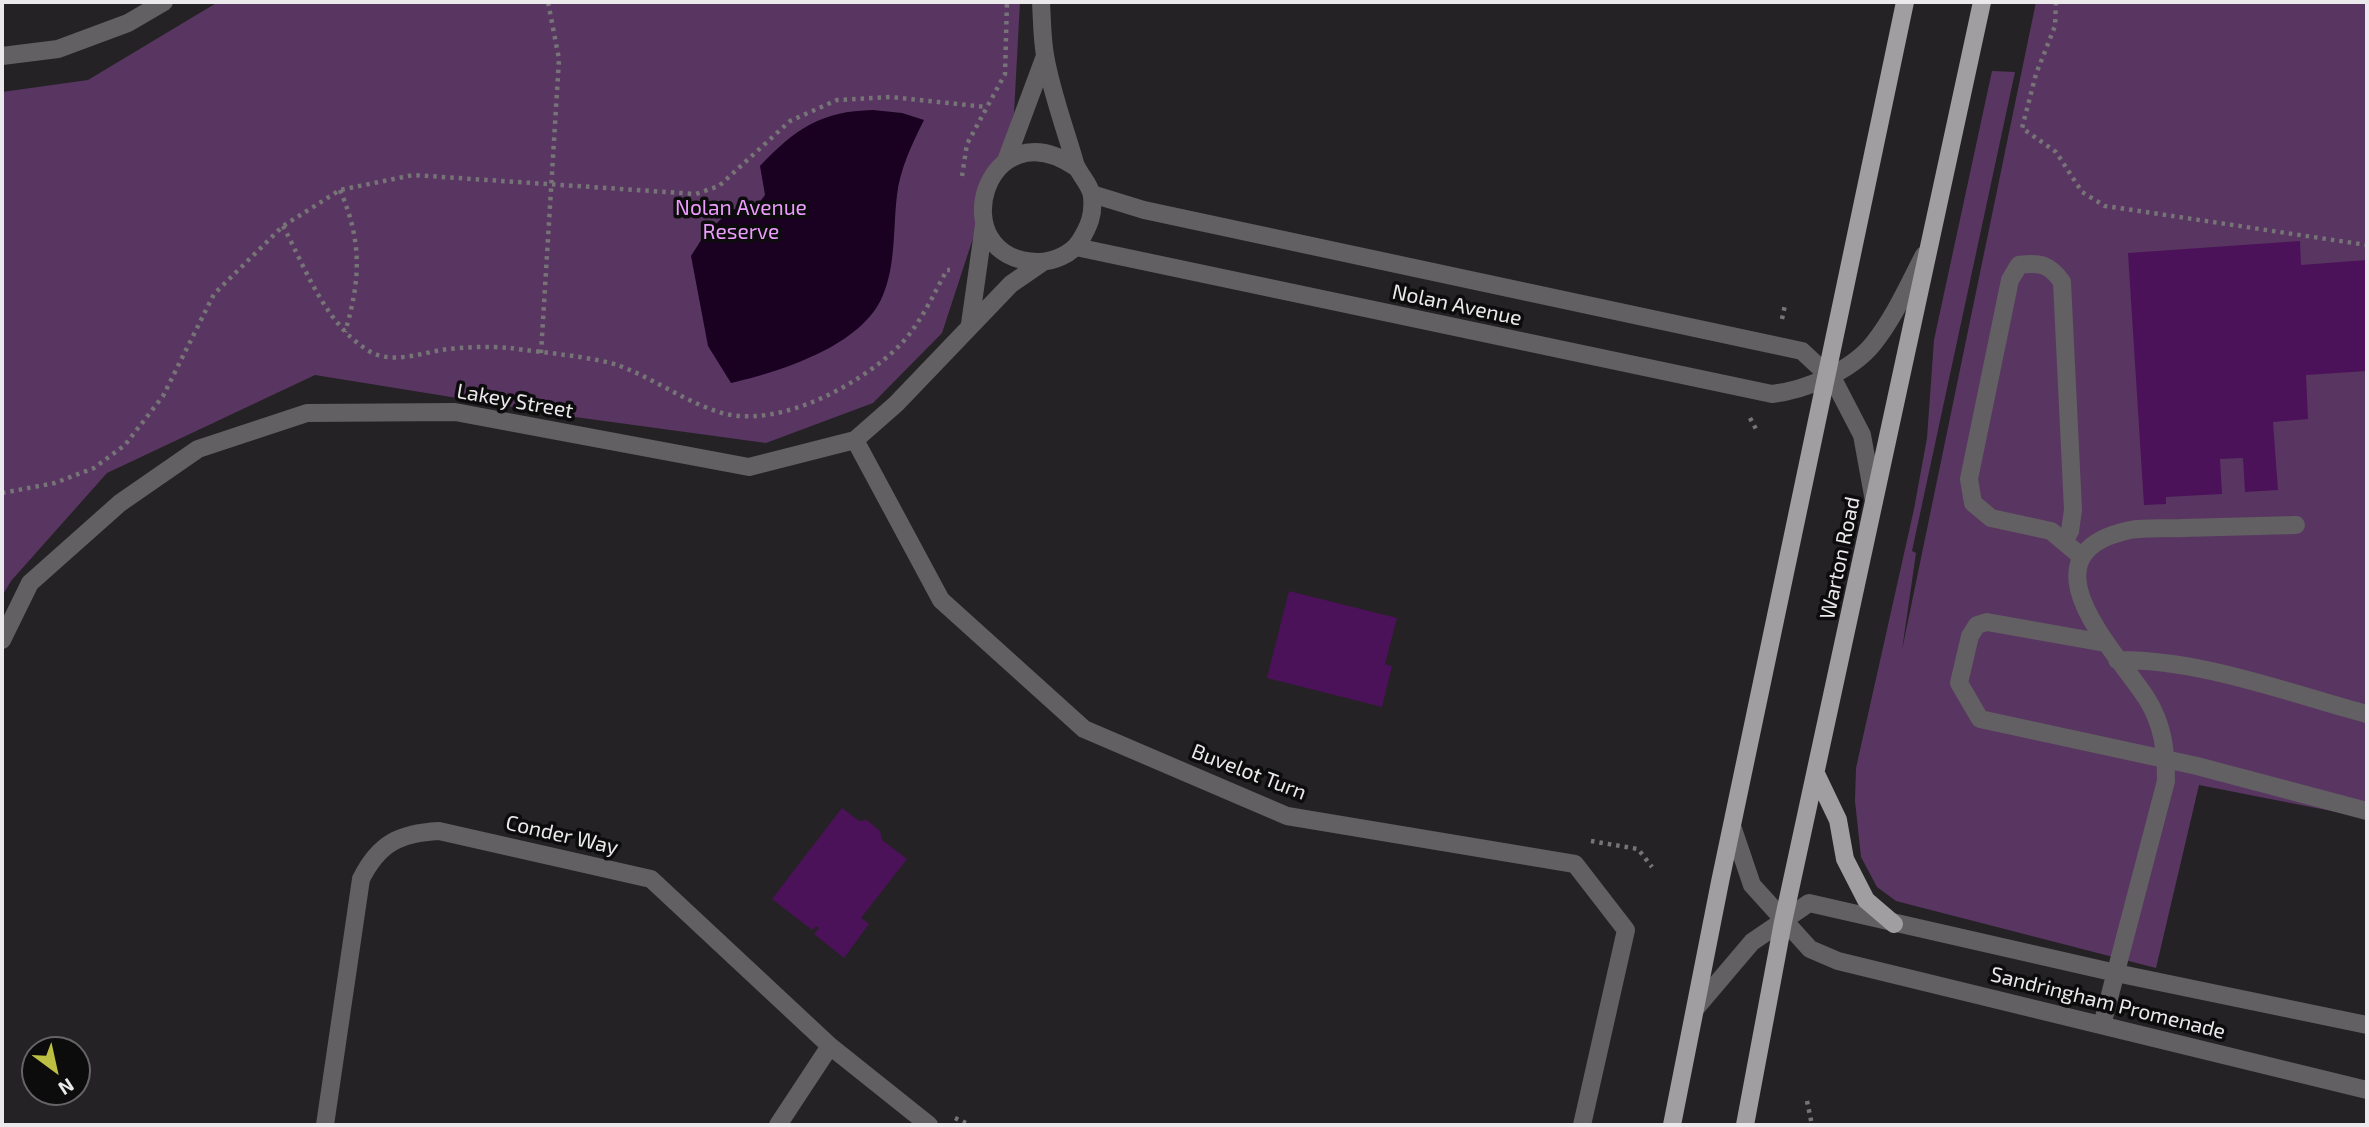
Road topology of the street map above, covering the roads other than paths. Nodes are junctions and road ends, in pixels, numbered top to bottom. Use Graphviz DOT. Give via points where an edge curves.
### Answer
graph roads {
  1 [pos="163,2"];
  2 [pos="1041,2"];
  3 [pos="1905,2"];
  4 [pos="1982,2"];
  5 [pos="2,56"];
  6 [pos="1045,56"];
  7 [pos="1006,161"];
  8 [pos="1077,168"];
  9 [pos="1092,194"];
  10 [pos="984,225"];
  11 [pos="1931,242"];
  12 [pos="1076,247"];
  13 [pos="1043,262"];
  14 [pos="970,324"];
  15 [pos="1827,376"];
  16 [pos="855,440"];
  17 [pos="1874,505"];
  18 [pos="2295,525"];
  19 [pos="2064,541"];
  20 [pos="2082,557"];
  21 [pos="2,640"];
  22 [pos="2105,643"];
  23 [pos="2117,660"];
  24 [pos="2367,714"];
  25 [pos="2166,759"];
  26 [pos="1816,776"];
  27 [pos="2367,811"];
  28 [pos="1733,829"];
  29 [pos="1783,922"];
  30 [pos="1894,924"];
  31 [pos="2116,973"];
  32 [pos="1696,1008"];
  33 [pos="2102,1025"];
  34 [pos="2367,1025"];
  35 [pos="830,1046"];
  36 [pos="2367,1090"];
  37 [pos="325,1125"];
  38 [pos="778,1125"];
  39 [pos="929,1125"];
  40 [pos="1582,1125"];
  41 [pos="1672,1125"];
  42 [pos="1745,1125"];
  1 -- 5 [label="street" via="128,23 58,49"];
  2 -- 6 [label="street"];
  3 -- 15 [label="main road"];
  4 -- 11 [label="main road, Warton Road"];
  6 -- 7 [label="street"];
  6 -- 8 [label="street"];
  7 -- 8 [label="street" via="1024,153 1043,152"];
  7 -- 10 [label="street" via="986,185 981,212"];
  8 -- 9 [label="street"];
  9 -- 12 [label="street" via="1090,225"];
  9 -- 15 [label="street, Nolan Avenue" via="1144,210 1769,342 1802,351"];
  10 -- 13 [label="street" via="1002,251 1024,261"];
  10 -- 14 [label="street"];
  11 -- 15 [label="street, Nolan Avenue" via="1872,345"];
  11 -- 17 [label="main road, Warton Road"];
  12 -- 13 [label="street, Lakey Street"];
  12 -- 15 [label="street, Nolan Avenue" via="1772,394"];
  13 -- 14 [label="street, Lakey Street" via="1011,284"];
  14 -- 16 [label="street, Lakey Street" via="896,404"];
  15 -- 17 [label="street, Nolan Avenue" via="1863,435"];
  15 -- 28 [label="main road"];
  16 -- 21 [label="street, Lakey Street" via="749,467 455,412 307,413 198,449 120,503 30,583"];
  16 -- 40 [label="street, Buvelot Turn" via="941,600 1083,729 1287,816 1576,863 1626,930"];
  17 -- 26 [label="main road, Warton Road"];
  18 -- 20 [label="street" via="2131,530 2100,540"];
  19 -- 19 [label="street" via="2051,531 1991,518 1973,503 1969,479 2010,280 2019,265 2036,262 2054,269 2062,282 2073,510"];
  19 -- 20 [label="street"];
  20 -- 22 [label="street" via="2076,577 2085,611"];
  22 -- 23 [label="street"];
  22 -- 25 [label="street" via="1987,622 1977,625 1970,636 1959,682 1980,719"];
  23 -- 24 [label="street" via="2184,665"];
  23 -- 25 [label="street" via="2147,700 2165,740"];
  25 -- 27 [label="street"];
  25 -- 31 [label="street" via="2166,781"];
  26 -- 29 [label="main road, Warton Road"];
  26 -- 30 [label="main road" via="1838,820 1845,859 1866,900"];
  28 -- 29 [label="street, Sandringham Promenade" via="1752,885"];
  28 -- 32 [label="main road"];
  29 -- 30 [label="street, Sandringham Promenade" via="1809,904"];
  29 -- 32 [label="street, Sandringham Promenade" via="1752,942"];
  29 -- 33 [label="street, Sandringham Promenade" via="1810,949 1838,961"];
  29 -- 42 [label="main road, Warton Road"];
  30 -- 31 [label="street, Sandringham Promenade"];
  31 -- 33 [label="street"];
  31 -- 34 [label="street, Sandringham Promenade"];
  32 -- 41 [label="main road"];
  33 -- 36 [label="street, Sandringham Promenade"];
  35 -- 37 [label="street, Conder Way" via="652,879 439,831 416,832 372,856 361,879"];
  35 -- 38 [label="street"];
  35 -- 39 [label="street, Conder Way"];
}
